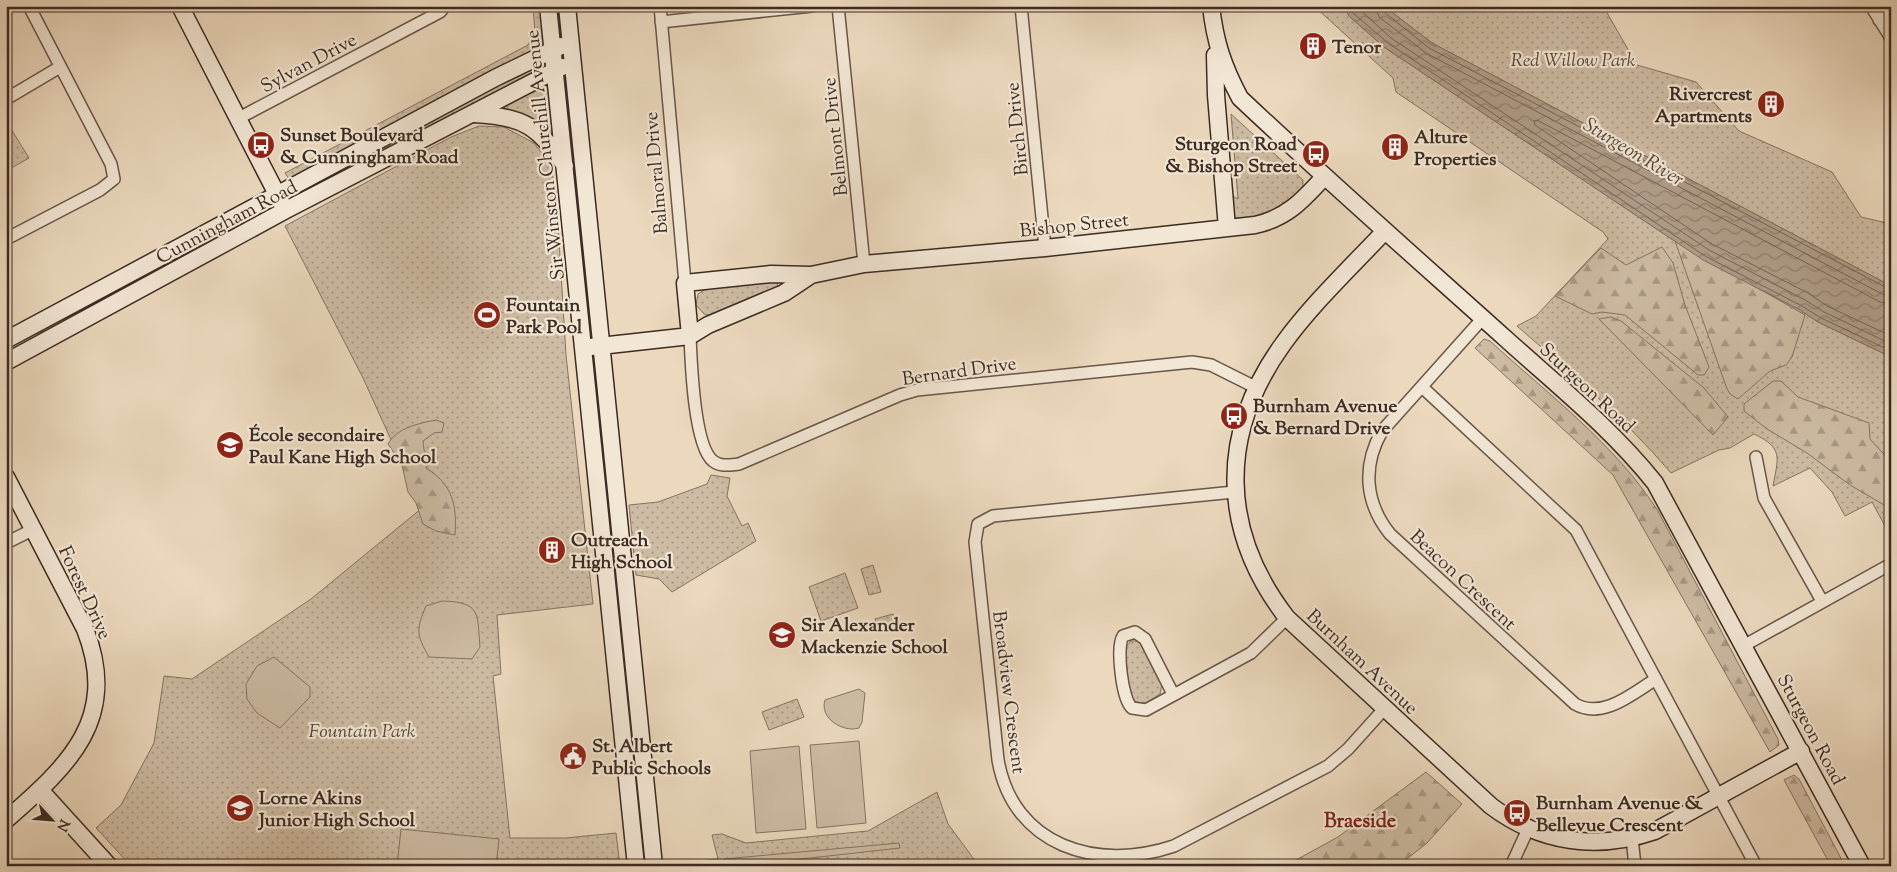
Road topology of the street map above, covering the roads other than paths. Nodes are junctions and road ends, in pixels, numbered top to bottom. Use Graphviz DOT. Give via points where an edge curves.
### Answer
graph roads {
  1 [pos="29,6"];
  2 [pos="180,6"];
  3 [pos="445,6"];
  4 [pos="548,6"];
  5 [pos="567,6"];
  6 [pos="660,6"];
  7 [pos="812,6"];
  8 [pos="838,6"];
  9 [pos="1021,6"];
  10 [pos="1211,6"];
  11 [pos="1871,6"];
  12 [pos="1891,12"];
  13 [pos="1880,20"];
  14 [pos="662,22"];
  15 [pos="1891,38"];
  16 [pos="1215,41"];
  17 [pos="571,42"];
  18 [pos="553,50"];
  19 [pos="573,61"];
  20 [pos="60,67"];
  21 [pos="555,71"];
  22 [pos="6,99"];
  23 [pos="472,114"];
  24 [pos="239,118"];
  25 [pos="566,167"];
  26 [pos="1324,177"];
  27 [pos="277,195"];
  28 [pos="286,210"];
  29 [pos="1227,228"];
  30 [pos="1384,232"];
  31 [pos="6,239"];
  32 [pos="1045,248"];
  33 [pos="864,264"];
  34 [pos="811,275"];
  35 [pos="685,283"];
  36 [pos="1483,318"];
  37 [pos="690,336"];
  38 [pos="6,340"];
  39 [pos="602,345"];
  40 [pos="584,348"];
  41 [pos="6,362"];
  42 [pos="1422,386"];
  43 [pos="1256,388"];
  44 [pos="1756,457"];
  45 [pos="6,477"];
  46 [pos="1234,492"];
  47 [pos="34,528"];
  48 [pos="6,544"];
  49 [pos="1891,564"];
  50 [pos="1822,601"];
  51 [pos="1287,618"];
  52 [pos="1745,645"];
  53 [pos="1656,679"];
  54 [pos="1173,694"];
  55 [pos="1384,710"];
  56 [pos="1801,751"];
  57 [pos="40,790"];
  58 [pos="1720,796"];
  59 [pos="6,820"];
  60 [pos="1528,829"];
  61 [pos="1632,838"];
  62 [pos="109,866"];
  63 [pos="636,866"];
  64 [pos="654,866"];
  65 [pos="1511,866"];
  66 [pos="1635,866"];
  67 [pos="1756,866"];
  68 [pos="1862,866"];
  1 -- 20 [label="street"];
  2 -- 24 [label="main road"];
  3 -- 24 [label="street, Sylvan Drive" via="440,12"];
  4 -- 18 [label="main road, Sir Winston Churchill Avenue"];
  5 -- 17 [label="main road, Sir Winston Churchill Avenue"];
  6 -- 14 [label="street, Balmoral Drive"];
  7 -- 14 [label="street"];
  8 -- 33 [label="street, Belmont Drive"];
  9 -- 32 [label="street, Birch Drive"];
  10 -- 16 [label="main road, Sturgeon Road"];
  11 -- 13 [label="street"];
  12 -- 13 [label="street"];
  13 -- 15 [label="street"];
  14 -- 35 [label="street, Balmoral Drive"];
  16 -- 26 [label="main road, Sturgeon Road" via="1225,71 1240,98"];
  16 -- 29 [label="main road" via="1216,96"];
  17 -- 18 [label="main road, Cunningham Road"];
  17 -- 19 [label="main road, Sir Winston Churchill Avenue"];
  18 -- 21 [label="main road, Sir Winston Churchill Avenue"];
  18 -- 27 [label="main road, Cunningham Road"];
  19 -- 21 [label="main road, Cunningham Road"];
  19 -- 39 [label="main road, Sir Winston Churchill Avenue"];
  20 -- 22 [label="street"];
  20 -- 31 [label="street" via="111,164 114,179 100,190"];
  21 -- 23 [label="main road, Cunningham Road"];
  21 -- 25 [label="main road, Sir Winston Churchill Avenue"];
  23 -- 25 [label="main road" via="501,115 520,121 537,131"];
  23 -- 28 [label="main road, Cunningham Road"];
  24 -- 27 [label="main road"];
  25 -- 40 [label="main road, Sir Winston Churchill Avenue"];
  26 -- 29 [label="main road, Bishop Street" via="1304,200 1280,217 1255,225"];
  26 -- 30 [label="main road, Sturgeon Road"];
  27 -- 28 [label="main road"];
  27 -- 38 [label="main road, Cunningham Road"];
  28 -- 41 [label="main road, Cunningham Road"];
  29 -- 32 [label="main road, Bishop Street"];
  30 -- 36 [label="main road, Sturgeon Road"];
  30 -- 43 [label="main road, Burnham Avenue" via="1295,328"];
  32 -- 33 [label="main road, Bishop Street"];
  33 -- 34 [label="main road, Bishop Street"];
  34 -- 35 [label="main road, Bishop Street" via="771,274"];
  34 -- 37 [label="main road, Bishop Street" via="784,292"];
  35 -- 37 [label="main road, Balmoral Drive"];
  36 -- 42 [label="street, Beacon Crescent"];
  36 -- 52 [label="main road, Sturgeon Road" via="1636,458 1666,499"];
  37 -- 39 [label="main road, Bishop Street"];
  37 -- 43 [label="street, Bernard Drive" via="698,427 709,457 726,466 738,464 917,390 1192,362 1211,365"];
  39 -- 40 [label="main road, Bishop Street"];
  39 -- 64 [label="main road, Sir Winston Churchill Avenue"];
  40 -- 63 [label="main road, Sir Winston Churchill Avenue"];
  42 -- 53 [label="street" via="1576,530"];
  42 -- 53 [label="street, Beacon Crescent" via="1382,431 1370,460 1371,501 1390,534 1581,708 1607,707"];
  43 -- 46 [label="main road, Burnham Avenue" via="1240,439"];
  44 -- 50 [label="street" via="1764,498"];
  45 -- 47 [label="main road, Forest Drive"];
  46 -- 51 [label="main road, Burnham Avenue" via="1245,542 1256,571"];
  46 -- 55 [label="street, Broadview Crescent" via="993,516 978,524 975,542 998,760 1005,788 1018,813 1045,839 1080,856 1108,861 1148,856 1174,846 1328,766"];
  47 -- 48 [label="street"];
  47 -- 57 [label="main road, Forest Drive" via="85,629 96,675 91,716 81,741 66,764"];
  49 -- 50 [label="street"];
  50 -- 52 [label="street"];
  51 -- 54 [label="street" via="1251,653"];
  51 -- 55 [label="main road, Burnham Avenue"];
  52 -- 56 [label="main road, Sturgeon Road"];
  53 -- 58 [label="street"];
  54 -- 54 [label="street" via="1145,638 1135,632 1124,636 1120,648 1128,705 1136,710 1146,710"];
  55 -- 60 [label="main road, Burnham Avenue" via="1491,806"];
  56 -- 58 [label="main road, Burnham Avenue"];
  56 -- 68 [label="main road, Sturgeon Road"];
  57 -- 59 [label="main road, Forest Drive"];
  57 -- 62 [label="main road"];
  58 -- 61 [label="main road, Burnham Avenue" via="1655,831"];
  58 -- 67 [label="street"];
  60 -- 61 [label="main road, Burnham Avenue" via="1554,838 1581,842"];
  60 -- 65 [label="street"];
  61 -- 66 [label="street"];
}
